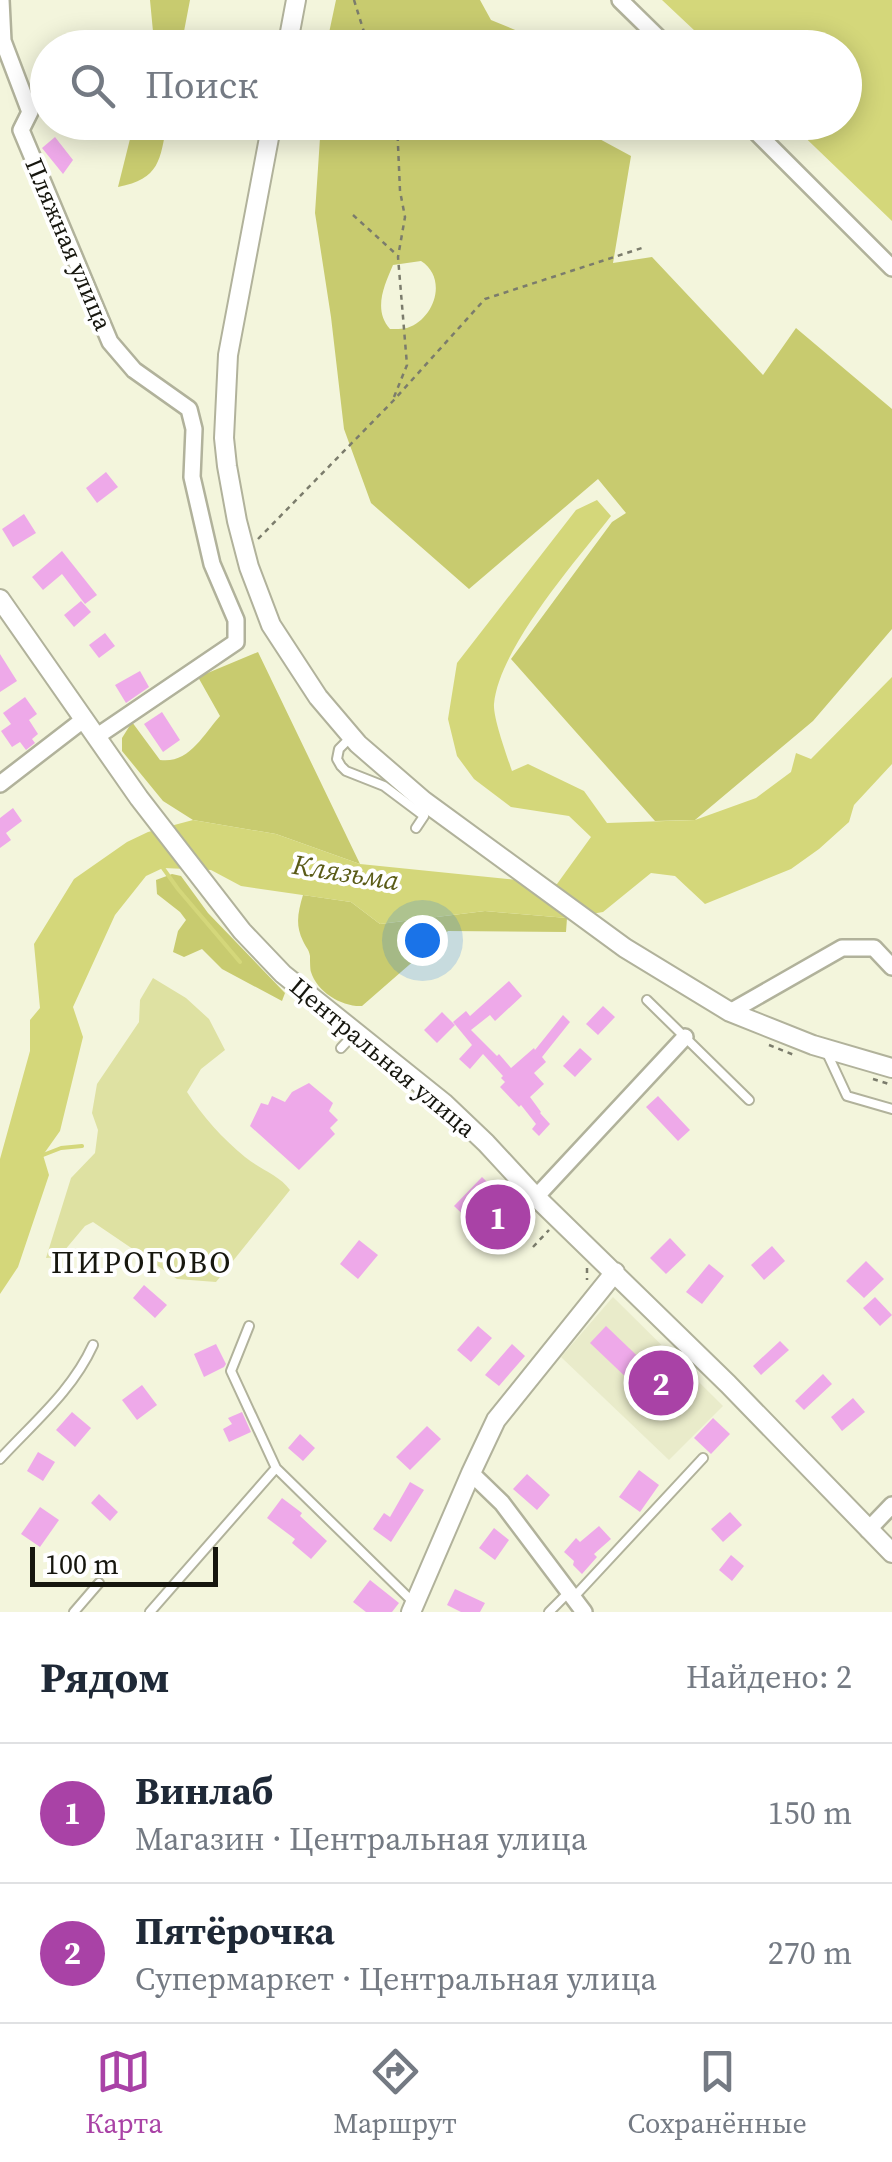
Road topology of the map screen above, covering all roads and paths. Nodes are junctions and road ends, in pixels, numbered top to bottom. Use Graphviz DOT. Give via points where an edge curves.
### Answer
graph roads {
  1 [pos="296,0"];
  2 [pos="354,0"];
  3 [pos="620,0"];
  4 [pos="1,9"];
  5 [pos="290,30"];
  6 [pos="363,30"];
  7 [pos="651,30"];
  8 [pos="269,140"];
  9 [pos="398,140"];
  10 [pos="764,140"];
  11 [pos="353,214"];
  12 [pos="645,247"];
  13 [pos="398,257"];
  14 [pos="892,268"];
  15 [pos="393,402"];
  16 [pos="255,527"];
  17 [pos="0,599"];
  18 [pos="83,720"];
  19 [pos="96,736"];
  20 [pos="352,736"];
  21 [pos="0,784"];
  22 [pos="416,828"];
  23 [pos="892,968"];
  24 [pos="647,1000"];
  25 [pos="730,1012"];
  26 [pos="356,1032"];
  27 [pos="685,1036"];
  28 [pos="342,1048"];
  29 [pos="826,1048"];
  30 [pos="892,1068"];
  31 [pos="749,1100"];
  32 [pos="892,1109"];
  33 [pos="536,1197"];
  34 [pos="550,1228"];
  35 [pos="533,1247"];
  36 [pos="586,1263"];
  37 [pos="615,1272"];
  38 [pos="587,1280"];
  39 [pos="249,1326"];
  40 [pos="92,1345"];
  41 [pos="703,1458"];
  42 [pos="0,1459"];
  43 [pos="276,1468"];
  44 [pos="470,1472"];
  45 [pos="892,1505"];
  46 [pos="868,1530"];
  47 [pos="892,1554"];
  48 [pos="98,1583"];
  49 [pos="571,1595"];
  50 [pos="413,1608"];
  51 [pos="74,1612"];
  52 [pos="150,1612"];
  53 [pos="549,1612"];
  54 [pos="584,1612"];
  1 -- 5 [label="street"];
  2 -- 6 [label="path"];
  3 -- 7 [label="street"];
  4 -- 19 [label="street, Пляжная улица" via="3,41 30,112 21,130 110,342 134,370 190,409 192,478 212,564 236,620 236,642"];
  8 -- 20 [label="street" via="228,355 226,466 249,567 271,625"];
  9 -- 13 [label="path" via="405,217"];
  10 -- 14 [label="street"];
  11 -- 13 [label="path"];
  12 -- 15 [label="path" via="485,299"];
  13 -- 15 [label="path" via="406,365"];
  15 -- 16 [label="path" via="258,540"];
  17 -- 18 [label="street"];
  18 -- 19 [label="street"];
  18 -- 21 [label="street"];
  19 -- 26 [label="street, Центральная улица" via="216,898 284,974"];
  20 -- 22 [label="lane" via="339,749 341,766 384,786 424,816"];
  20 -- 25 [label="street" via="424,801 626,948"];
  23 -- 25 [label="street" via="874,948 842,948"];
  24 -- 27 [label="lane"];
  25 -- 29 [label="street"];
  26 -- 28 [label="lane"];
  26 -- 33 [label="street, Центральная улица" via="444,1102"];
  27 -- 31 [label="lane"];
  27 -- 33 [label="street"];
  29 -- 30 [label="street"];
  29 -- 32 [label="lane" via="847,1096"];
  33 -- 37 [label="street, Центральная улица"];
  34 -- 35 [label="path"];
  36 -- 38 [label="path"];
  37 -- 44 [label="street" via="496,1420"];
  37 -- 46 [label="street, Центральная улица"];
  39 -- 43 [label="lane" via="231,1370"];
  40 -- 42 [label="lane" via="68,1389"];
  41 -- 49 [label="lane"];
  43 -- 50 [label="lane"];
  43 -- 52 [label="lane"];
  44 -- 49 [label="street" via="502,1502"];
  44 -- 50 [label="street"];
  45 -- 46 [label="street"];
  46 -- 47 [label="street, Центральная улица"];
  48 -- 51 [label="lane"];
  49 -- 53 [label="lane"];
  49 -- 54 [label="street"];
}
